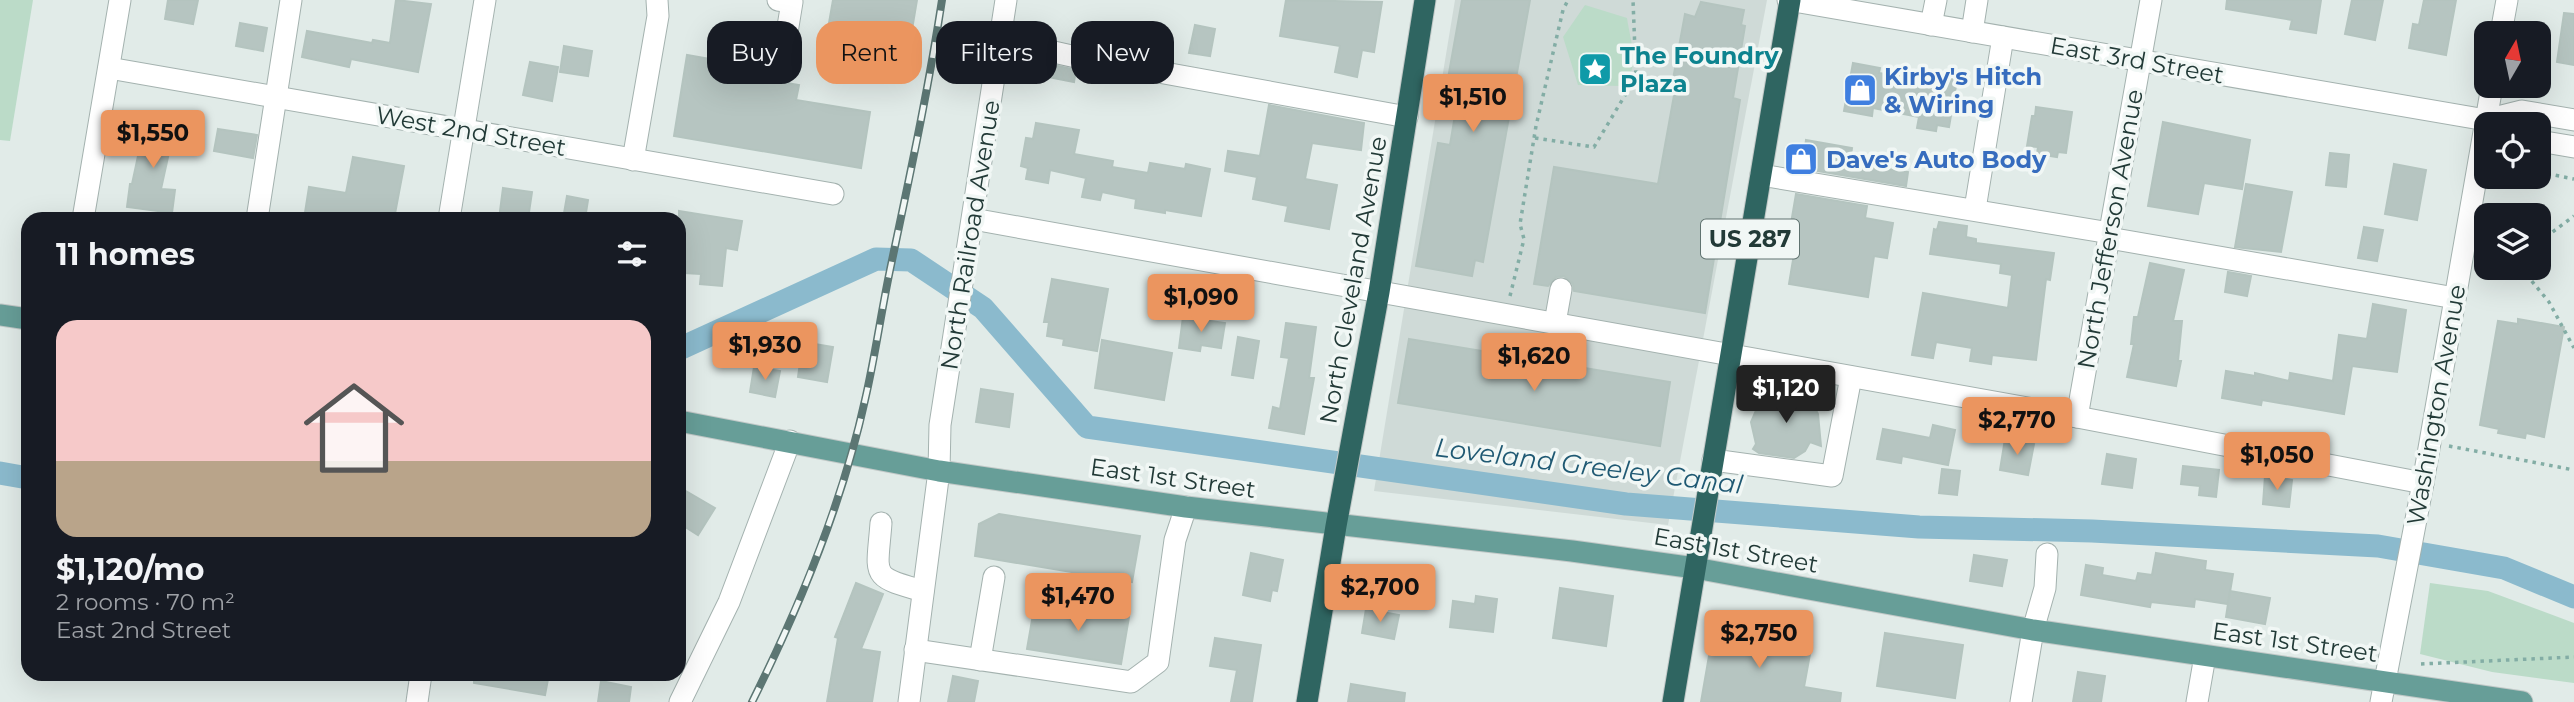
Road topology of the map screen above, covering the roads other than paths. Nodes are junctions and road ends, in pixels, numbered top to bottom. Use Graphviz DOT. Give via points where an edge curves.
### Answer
graph roads {
  1 [pos="120,0"];
  2 [pos="291,0"];
  3 [pos="485,0"];
  4 [pos="657,0"];
  5 [pos="778,0"];
  6 [pos="1006,0"];
  7 [pos="1425,0"];
  8 [pos="1790,0"];
  9 [pos="1936,0"];
  10 [pos="1977,0"];
  11 [pos="2151,0"];
  12 [pos="2507,0"];
  13 [pos="789,21"];
  14 [pos="1003,21"];
  15 [pos="2503,21"];
  16 [pos="1931,25"];
  17 [pos="1972,32"];
  18 [pos="2003,37"];
  19 [pos="1057,53"];
  20 [pos="2141,61"];
  21 [pos="109,68"];
  22 [pos="993,84"];
  23 [pos="275,97"];
  24 [pos="2551,116"];
  25 [pos="1407,117"];
  26 [pos="2474,119"];
  27 [pos="2574,120"];
  28 [pos="463,131"];
  29 [pos="2551,143"];
  30 [pos="2574,146"];
  31 [pos="633,159"];
  32 [pos="1761,175"];
  33 [pos="2476,189"];
  34 [pos="833,194"];
  35 [pos="1975,209"];
  36 [pos="84,212"];
  37 [pos="258,212"];
  38 [pos="450,212"];
  39 [pos="973,219"];
  40 [pos="2109,235"];
  41 [pos="1561,289"];
  42 [pos="1379,292"];
  43 [pos="2455,298"];
  44 [pos="0,315"];
  45 [pos="21,318"];
  46 [pos="1555,323"];
  47 [pos="1730,355"];
  48 [pos="1851,377"];
  49 [pos="2077,416"];
  50 [pos="686,422"];
  51 [pos="790,441"];
  52 [pos="1711,469"];
  53 [pos="939,471"];
  54 [pos="2423,483"];
  55 [pos="1186,507"];
  56 [pos="881,523"];
  57 [pos="1336,526"];
  58 [pos="2047,554"];
  59 [pos="1695,568"];
  60 [pos="994,578"];
  61 [pos="923,591"];
  62 [pos="2033,629"];
  63 [pos="915,650"];
  64 [pos="2205,656"];
  65 [pos="980,660"];
  66 [pos="420,681"];
  67 [pos="1130,692"];
  68 [pos="2383,692"];
  69 [pos="417,702"];
  70 [pos="680,702"];
  71 [pos="909,702"];
  72 [pos="1307,702"];
  73 [pos="1673,702"];
  74 [pos="2021,702"];
  75 [pos="2197,702"];
  76 [pos="2522,702"];
  1 -- 21 [label="street"];
  2 -- 23 [label="street"];
  3 -- 28 [label="street"];
  4 -- 31 [label="street"];
  5 -- 13 [label="street" via="792,2"];
  6 -- 14 [label="street, North Railroad Avenue"];
  7 -- 25 [label="highway, North Cleveland Avenue"];
  8 -- 16 [label="street, East 3rd Street"];
  8 -- 32 [label="highway, US 287"];
  9 -- 16 [label="street"];
  10 -- 17 [label="street"];
  11 -- 20 [label="street, North Jefferson Avenue"];
  12 -- 15 [label="street"];
  16 -- 17 [label="street, East 3rd Street"];
  17 -- 18 [label="street, East 3rd Street"];
  18 -- 20 [label="street, East 3rd Street"];
  18 -- 35 [label="street"];
  19 -- 25 [label="street"];
  20 -- 26 [label="street, East 3rd Street"];
  20 -- 40 [label="street, North Jefferson Avenue"];
  21 -- 23 [label="street, West 2nd Street"];
  21 -- 36 [label="street"];
  22 -- 39 [label="street, North Railroad Avenue"];
  23 -- 28 [label="street, West 2nd Street"];
  23 -- 37 [label="street"];
  24 -- 27 [label="street, East 3rd Street"];
  25 -- 42 [label="highway, North Cleveland Avenue"];
  28 -- 31 [label="street, West 2nd Street"];
  28 -- 38 [label="street"];
  29 -- 30 [label="street"];
  31 -- 34 [label="street, West 2nd Street"];
  32 -- 35 [label="street"];
  32 -- 47 [label="highway, US 287"];
  33 -- 43 [label="street, Washington Avenue"];
  35 -- 40 [label="street"];
  39 -- 42 [label="street"];
  39 -- 53 [label="street, North Railroad Avenue" via="940,425"];
  40 -- 43 [label="street"];
  40 -- 49 [label="street, North Jefferson Avenue"];
  41 -- 46 [label="street"];
  42 -- 46 [label="street"];
  42 -- 57 [label="highway, North Cleveland Avenue"];
  43 -- 54 [label="street, Washington Avenue"];
  44 -- 45 [label="main road"];
  46 -- 47 [label="street"];
  47 -- 48 [label="street"];
  47 -- 52 [label="highway, US 287"];
  48 -- 49 [label="street"];
  48 -- 52 [label="street" via="1832,476"];
  49 -- 54 [label="street"];
  50 -- 51 [label="main road, East 1st Street"];
  51 -- 53 [label="main road, East 1st Street"];
  51 -- 70 [label="street" via="729,602"];
  52 -- 59 [label="highway, US 287"];
  53 -- 55 [label="main road, East 1st Street"];
  53 -- 61 [label="street, North Railroad Avenue"];
  54 -- 68 [label="street, Washington Avenue"];
  55 -- 57 [label="main road, East 1st Street"];
  55 -- 67 [label="street" via="1175,540 1158,662"];
  56 -- 61 [label="street" via="879,570 886,580"];
  57 -- 59 [label="main road, East 1st Street"];
  57 -- 72 [label="highway, North Cleveland Avenue"];
  58 -- 62 [label="street" via="2045,588"];
  59 -- 62 [label="main road, East 1st Street"];
  59 -- 73 [label="highway, US 287"];
  60 -- 65 [label="street"];
  61 -- 63 [label="street, North Railroad Avenue"];
  62 -- 64 [label="main road, East 1st Street"];
  62 -- 74 [label="street"];
  63 -- 65 [label="street"];
  63 -- 71 [label="street, North Railroad Avenue"];
  64 -- 68 [label="main road, East 1st Street"];
  64 -- 75 [label="street"];
  65 -- 67 [label="street"];
  66 -- 69 [label="street"];
  68 -- 76 [label="main road, East 1st Street"];
}
